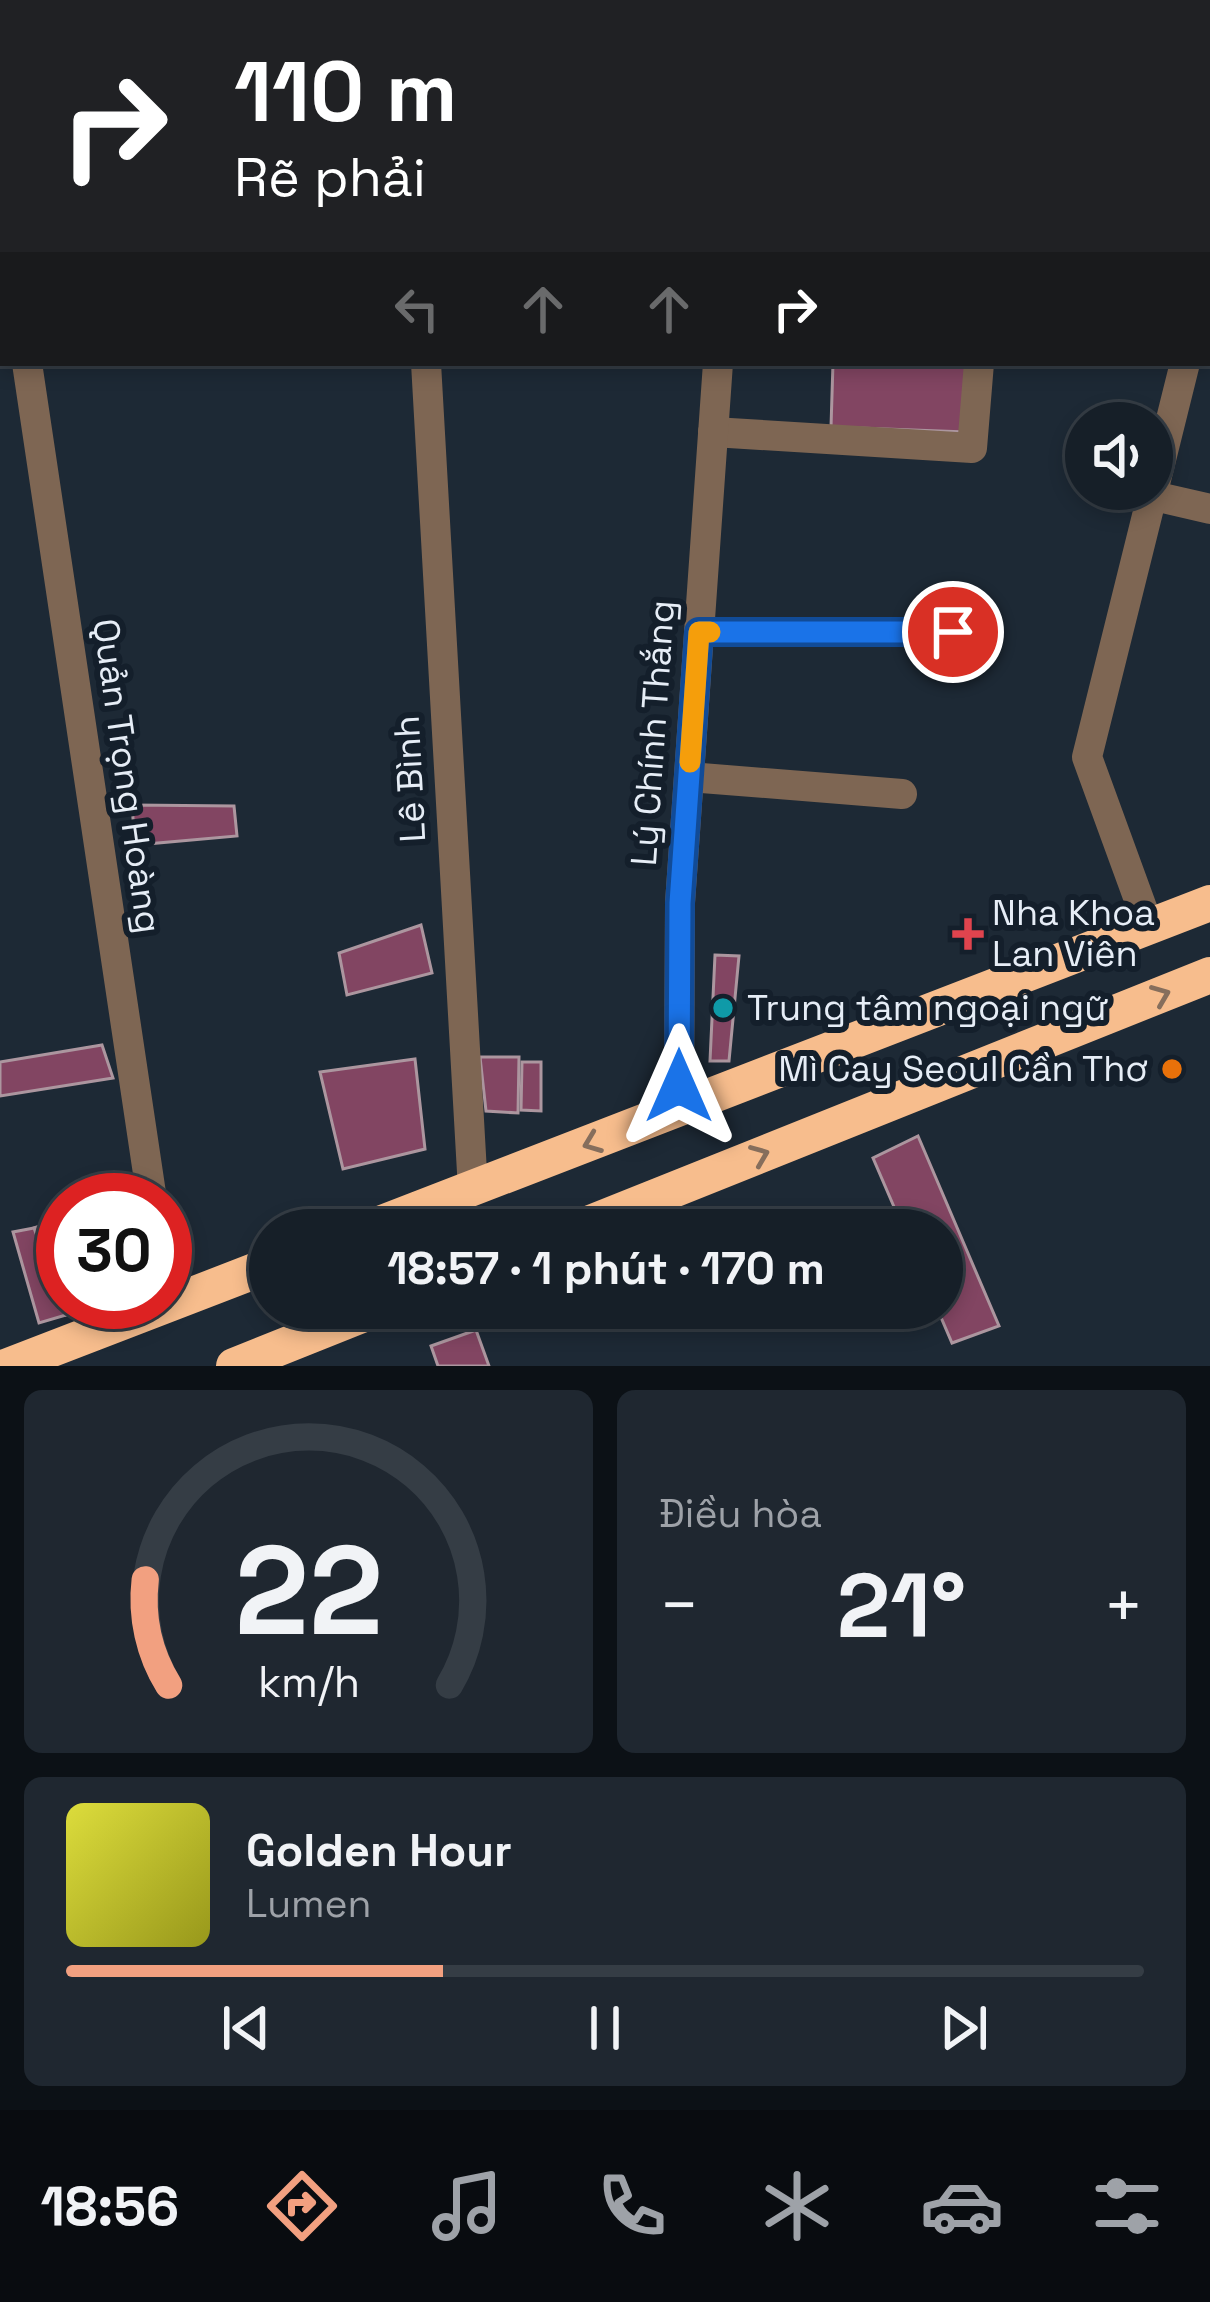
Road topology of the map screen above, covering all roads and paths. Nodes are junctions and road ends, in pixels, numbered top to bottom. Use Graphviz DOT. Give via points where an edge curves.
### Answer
graph roads {
  1 [pos="26,366"];
  2 [pos="426,366"];
  3 [pos="718,366"];
  4 [pos="979,366"];
  5 [pos="1184,366"];
  6 [pos="1173,414"];
  7 [pos="713,432"];
  8 [pos="1173,500"];
  9 [pos="1210,509"];
  10 [pos="1150,510"];
  11 [pos="699,632"];
  12 [pos="953,632"];
  13 [pos="689,777"];
  14 [pos="902,794"];
  15 [pos="1210,902"];
  16 [pos="1149,926"];
  17 [pos="1210,975"];
  18 [pos="679,1110"];
  19 [pos="148,1173"];
  20 [pos="473,1190"];
  21 [pos="421,1209"];
  22 [pos="626,1209"];
  23 [pos="249,1269"];
  24 [pos="192,1282"];
  25 [pos="83,1329"];
  26 [pos="326,1329"];
  27 [pos="8,1366"];
  28 [pos="234,1366"];
  1 -- 19 [label="street, Quản Trọng Hoàng"];
  2 -- 20 [label="street, Lê Bình"];
  3 -- 7 [label="street, Lý Chính Thắng"];
  4 -- 7 [label="street" via="972,448"];
  5 -- 6 [label="street"];
  7 -- 11 [label="street, Lý Chính Thắng"];
  8 -- 9 [label="street"];
  10 -- 16 [label="street" via="1087,757"];
  11 -- 12 [label="street"];
  11 -- 13 [label="street, Lý Chính Thắng"];
  13 -- 14 [label="street"];
  13 -- 18 [label="street, Lý Chính Thắng"];
  15 -- 16 [label="highway"];
  16 -- 18 [label="highway"];
  22 -- 17 [label="highway, one-way"];
  18 -- 20 [label="highway, one-way"];
  20 -- 21 [label="highway"];
  23 -- 24 [label="highway"];
  25 -- 27 [label="highway"];
  26 -- 28 [label="highway"];
}
